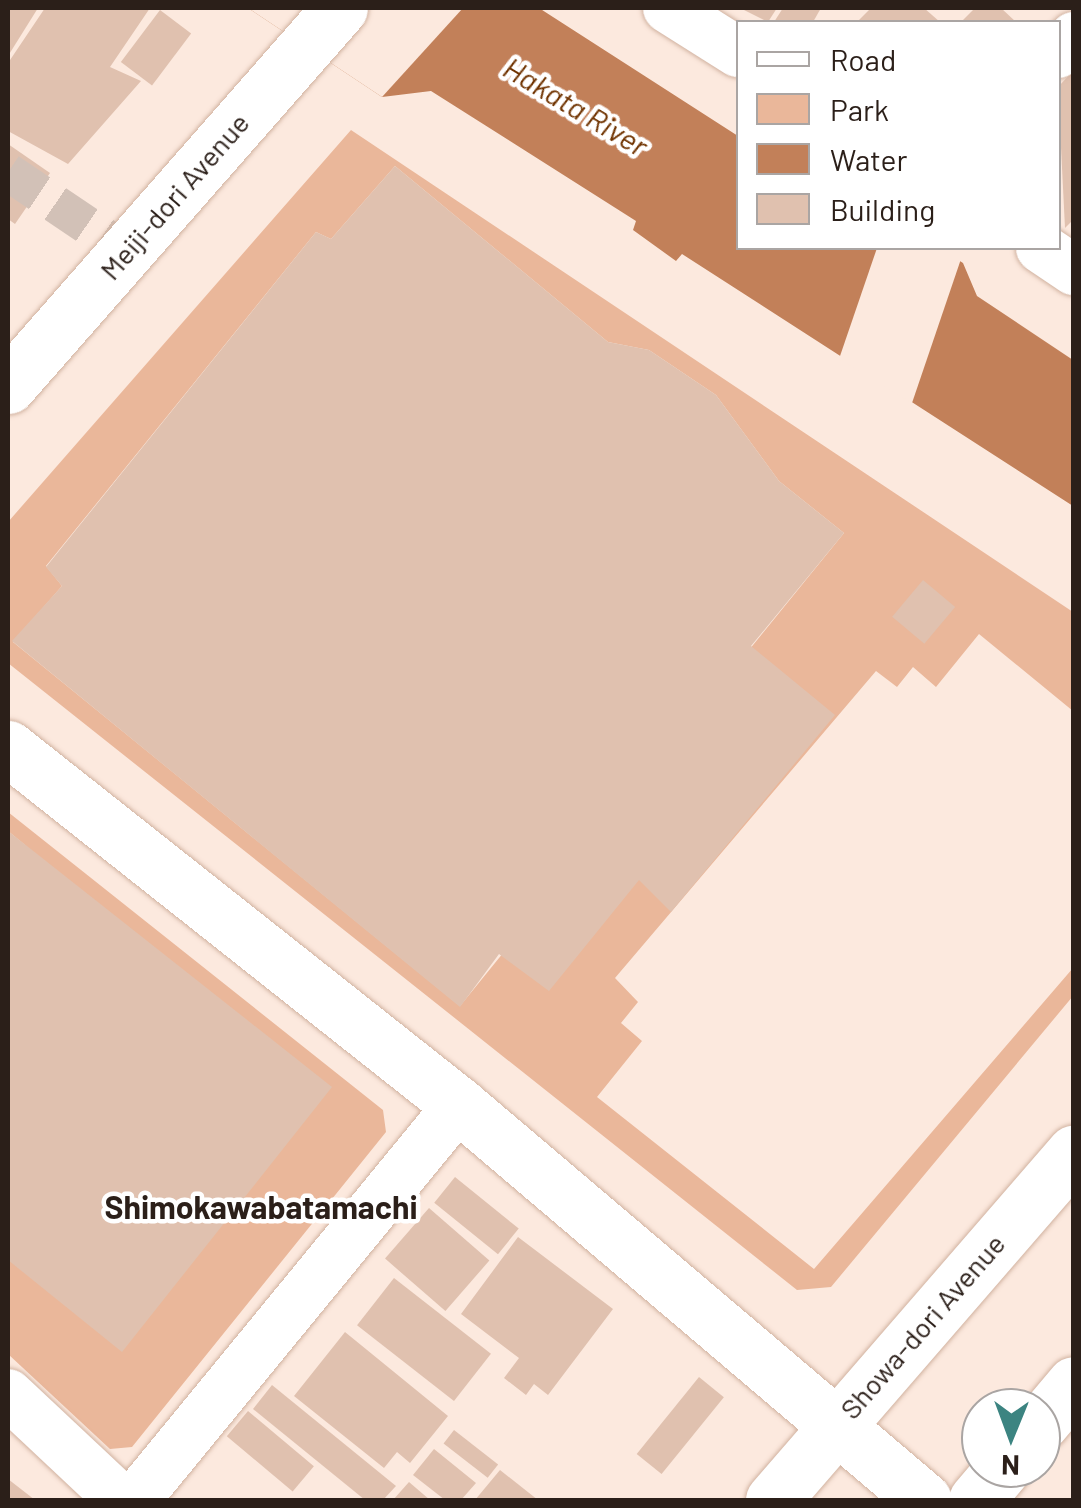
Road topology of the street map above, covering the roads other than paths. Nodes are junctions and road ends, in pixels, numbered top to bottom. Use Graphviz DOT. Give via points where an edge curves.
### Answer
graph roads {
  1 [pos="668,8"];
  2 [pos="323,27"];
  3 [pos="736,51"];
  4 [pos="1044,250"];
  5 [pos="1074,270"];
  6 [pos="8,386"];
  7 [pos="8,748"];
  8 [pos="458,1105"];
  9 [pos="1074,1152"];
  10 [pos="8,1394"];
  11 [pos="839,1422"];
  12 [pos="121,1500"];
  13 [pos="135,1500"];
  14 [pos="773,1500"];
  15 [pos="924,1500"];
  1 -- 3 [label="street"];
  2 -- 6 [label="street, Meiji-dori Avenue"];
  4 -- 5 [label="street"];
  7 -- 8 [label="street"];
  8 -- 11 [label="street"];
  8 -- 13 [label="street"];
  9 -- 11 [label="street, Showa-dori Avenue"];
  10 -- 12 [label="street"];
  11 -- 14 [label="street, Showa-dori Avenue"];
  11 -- 15 [label="street"];
}
